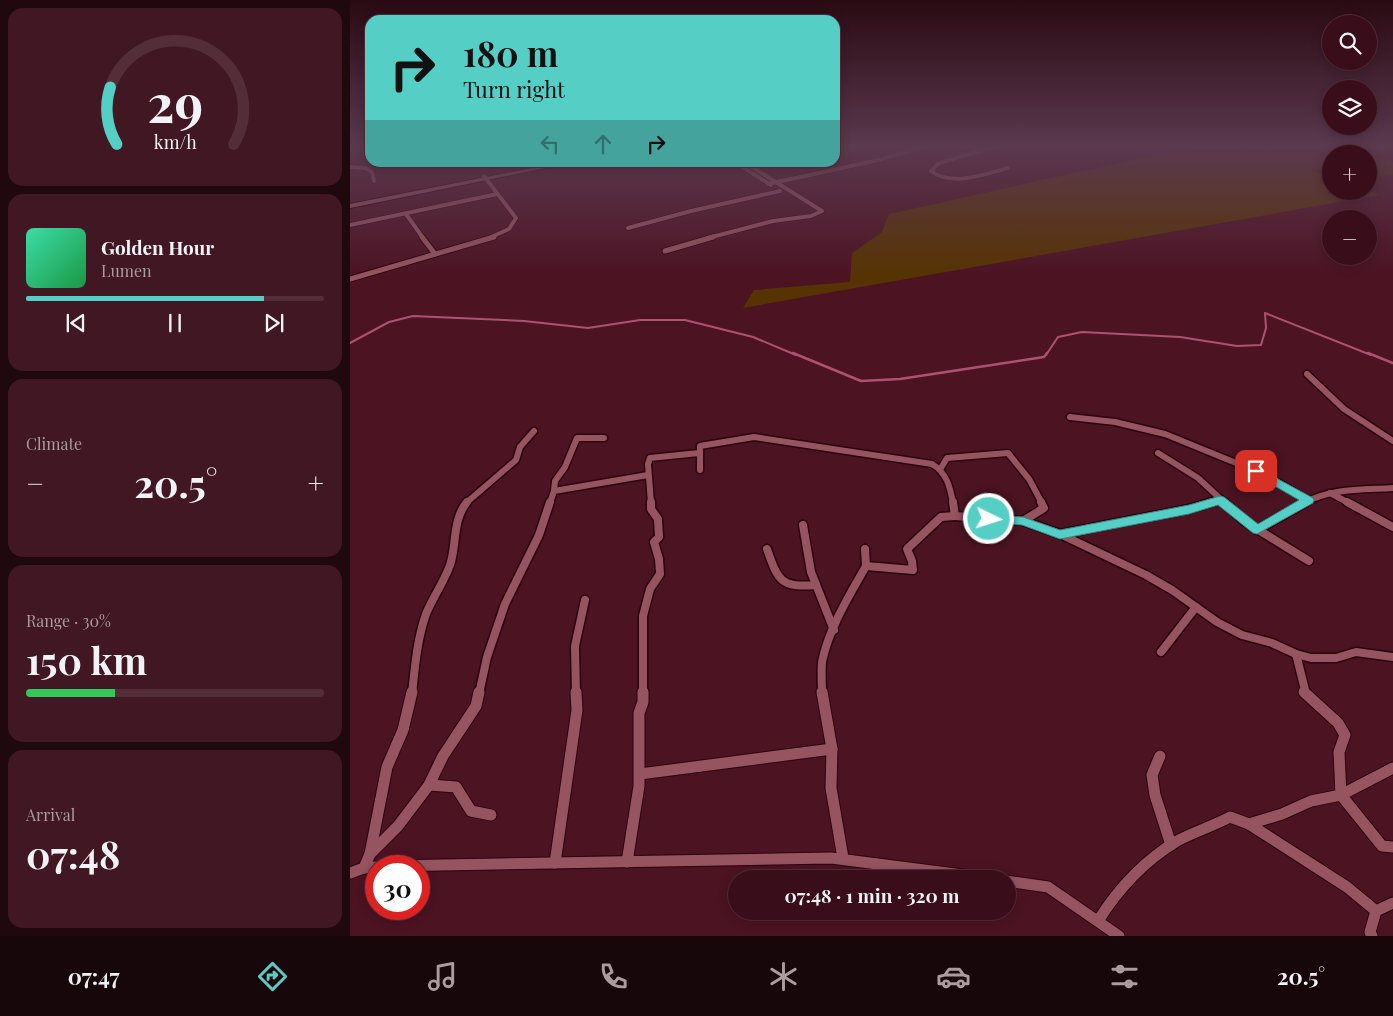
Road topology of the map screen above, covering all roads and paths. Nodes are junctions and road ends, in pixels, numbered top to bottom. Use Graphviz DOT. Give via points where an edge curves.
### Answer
graph roads {
  1 [pos="424,190"];
  2 [pos="494,190"];
  3 [pos="777,190"];
  4 [pos="790,190"];
  5 [pos="780,192"];
  6 [pos="498,194"];
  7 [pos="798,194"];
  8 [pos="350,204"];
  9 [pos="406,214"];
  10 [pos="350,225"];
  11 [pos="628,228"];
  12 [pos="665,251"];
  13 [pos="435,254"];
  14 [pos="350,279"];
  15 [pos="1307,374"];
  16 [pos="1070,417"];
  17 [pos="534,431"];
  18 [pos="604,438"];
  19 [pos="1393,441"];
  20 [pos="699,453"];
  21 [pos="1158,453"];
  22 [pos="940,468"];
  23 [pos="700,470"];
  24 [pos="648,475"];
  25 [pos="1393,488"];
  26 [pos="554,490"];
  27 [pos="1330,493"];
  28 [pos="1220,500"];
  29 [pos="1308,500"];
  30 [pos="955,516"];
  31 [pos="1023,521"];
  32 [pos="803,525"];
  33 [pos="1393,527"];
  34 [pos="1257,530"];
  35 [pos="1060,534"];
  36 [pos="766,549"];
  37 [pos="865,549"];
  38 [pos="1309,561"];
  39 [pos="866,566"];
  40 [pos="816,585"];
  41 [pos="585,600"];
  42 [pos="1196,607"];
  43 [pos="834,630"];
  44 [pos="1161,652"];
  45 [pos="1296,654"];
  46 [pos="1393,657"];
  47 [pos="832,749"];
  48 [pos="1160,756"];
  49 [pos="1393,768"];
  50 [pos="640,774"];
  51 [pos="429,785"];
  52 [pos="1341,795"];
  53 [pos="491,815"];
  54 [pos="1249,824"];
  55 [pos="1171,846"];
  56 [pos="1393,847"];
  57 [pos="370,854"];
  58 [pos="843,858"];
  59 [pos="627,862"];
  60 [pos="555,863"];
  61 [pos="430,865"];
  62 [pos="364,868"];
  63 [pos="929,870"];
  64 [pos="350,873"];
  65 [pos="1016,882"];
  66 [pos="1393,902"];
  67 [pos="1376,911"];
  68 [pos="1098,921"];
  69 [pos="1118,936"];
  70 [pos="1372,936"];
  1 -- 8 [label="street"];
  2 -- 6 [label="street"];
  3 -- 5 [label="street"];
  4 -- 7 [label="street"];
  5 -- 7 [label="street"];
  5 -- 11 [label="street"];
  6 -- 9 [label="street"];
  6 -- 13 [label="street" via="516,218 509,229"];
  7 -- 12 [label="street" via="822,212 738,230"];
  9 -- 10 [label="street"];
  9 -- 13 [label="street"];
  13 -- 14 [label="street"];
  15 -- 19 [label="street" via="1344,409"];
  16 -- 29 [label="street" via="1115,422 1165,434 1268,476"];
  17 -- 57 [label="street" via="523,442 516,460 474,495 460,515 451,563 427,612 417,645 412,693 403,730 386,767"];
  18 -- 26 [label="street" via="577,438 565,467 555,481"];
  20 -- 22 [label="street" via="700,446 754,437 932,464"];
  20 -- 23 [label="street"];
  20 -- 24 [label="street" via="650,458"];
  21 -- 28 [label="street" via="1198,478"];
  22 -- 30 [label="street" via="946,474"];
  22 -- 31 [label="street" via="947,458 1008,453 1029,479 1044,508"];
  24 -- 26 [label="street"];
  24 -- 50 [label="street" via="651,509 658,519 658,537 654,542 660,558 660,574 650,589 643,616"];
  25 -- 27 [label="street"];
  26 -- 51 [label="street" via="539,535 505,604 487,657 476,706"];
  27 -- 29 [label="street"];
  27 -- 33 [label="street"];
  28 -- 34 [label="street"];
  28 -- 35 [label="street"];
  29 -- 34 [label="street"];
  30 -- 31 [label="street"];
  30 -- 39 [label="street" via="941,517 907,549 913,570"];
  31 -- 35 [label="street"];
  32 -- 40 [label="street"];
  34 -- 38 [label="street"];
  35 -- 42 [label="street" via="1146,575"];
  36 -- 40 [label="street" via="778,580 785,585 799,587"];
  37 -- 39 [label="street"];
  39 -- 43 [label="street"];
  40 -- 43 [label="street"];
  41 -- 60 [label="street" via="575,646 577,710"];
  42 -- 44 [label="street"];
  42 -- 45 [label="street" via="1242,635 1272,642"];
  43 -- 47 [label="street" via="822,664 822,693"];
  45 -- 46 [label="street" via="1336,658 1356,652"];
  45 -- 52 [label="street" via="1304,692 1338,723 1345,735 1339,752"];
  47 -- 50 [label="street"];
  47 -- 58 [label="street" via="831,788"];
  48 -- 55 [label="street" via="1152,775"];
  49 -- 52 [label="street"];
  50 -- 59 [label="street"];
  51 -- 53 [label="street" via="456,787 471,811"];
  51 -- 57 [label="street" via="398,826"];
  52 -- 54 [label="street" via="1311,800 1282,814"];
  52 -- 56 [label="street" via="1382,846"];
  54 -- 55 [label="street" via="1230,817"];
  54 -- 67 [label="street" via="1347,887"];
  55 -- 68 [label="street" via="1144,866 1110,900"];
  57 -- 62 [label="street"];
  58 -- 59 [label="street"];
  58 -- 63 [label="street"];
  59 -- 60 [label="street"];
  60 -- 61 [label="street"];
  62 -- 64 [label="street"];
  65 -- 68 [label="street" via="1048,887"];
  66 -- 67 [label="street"];
  67 -- 70 [label="street" via="1370,932"];
  68 -- 69 [label="street"];
}
